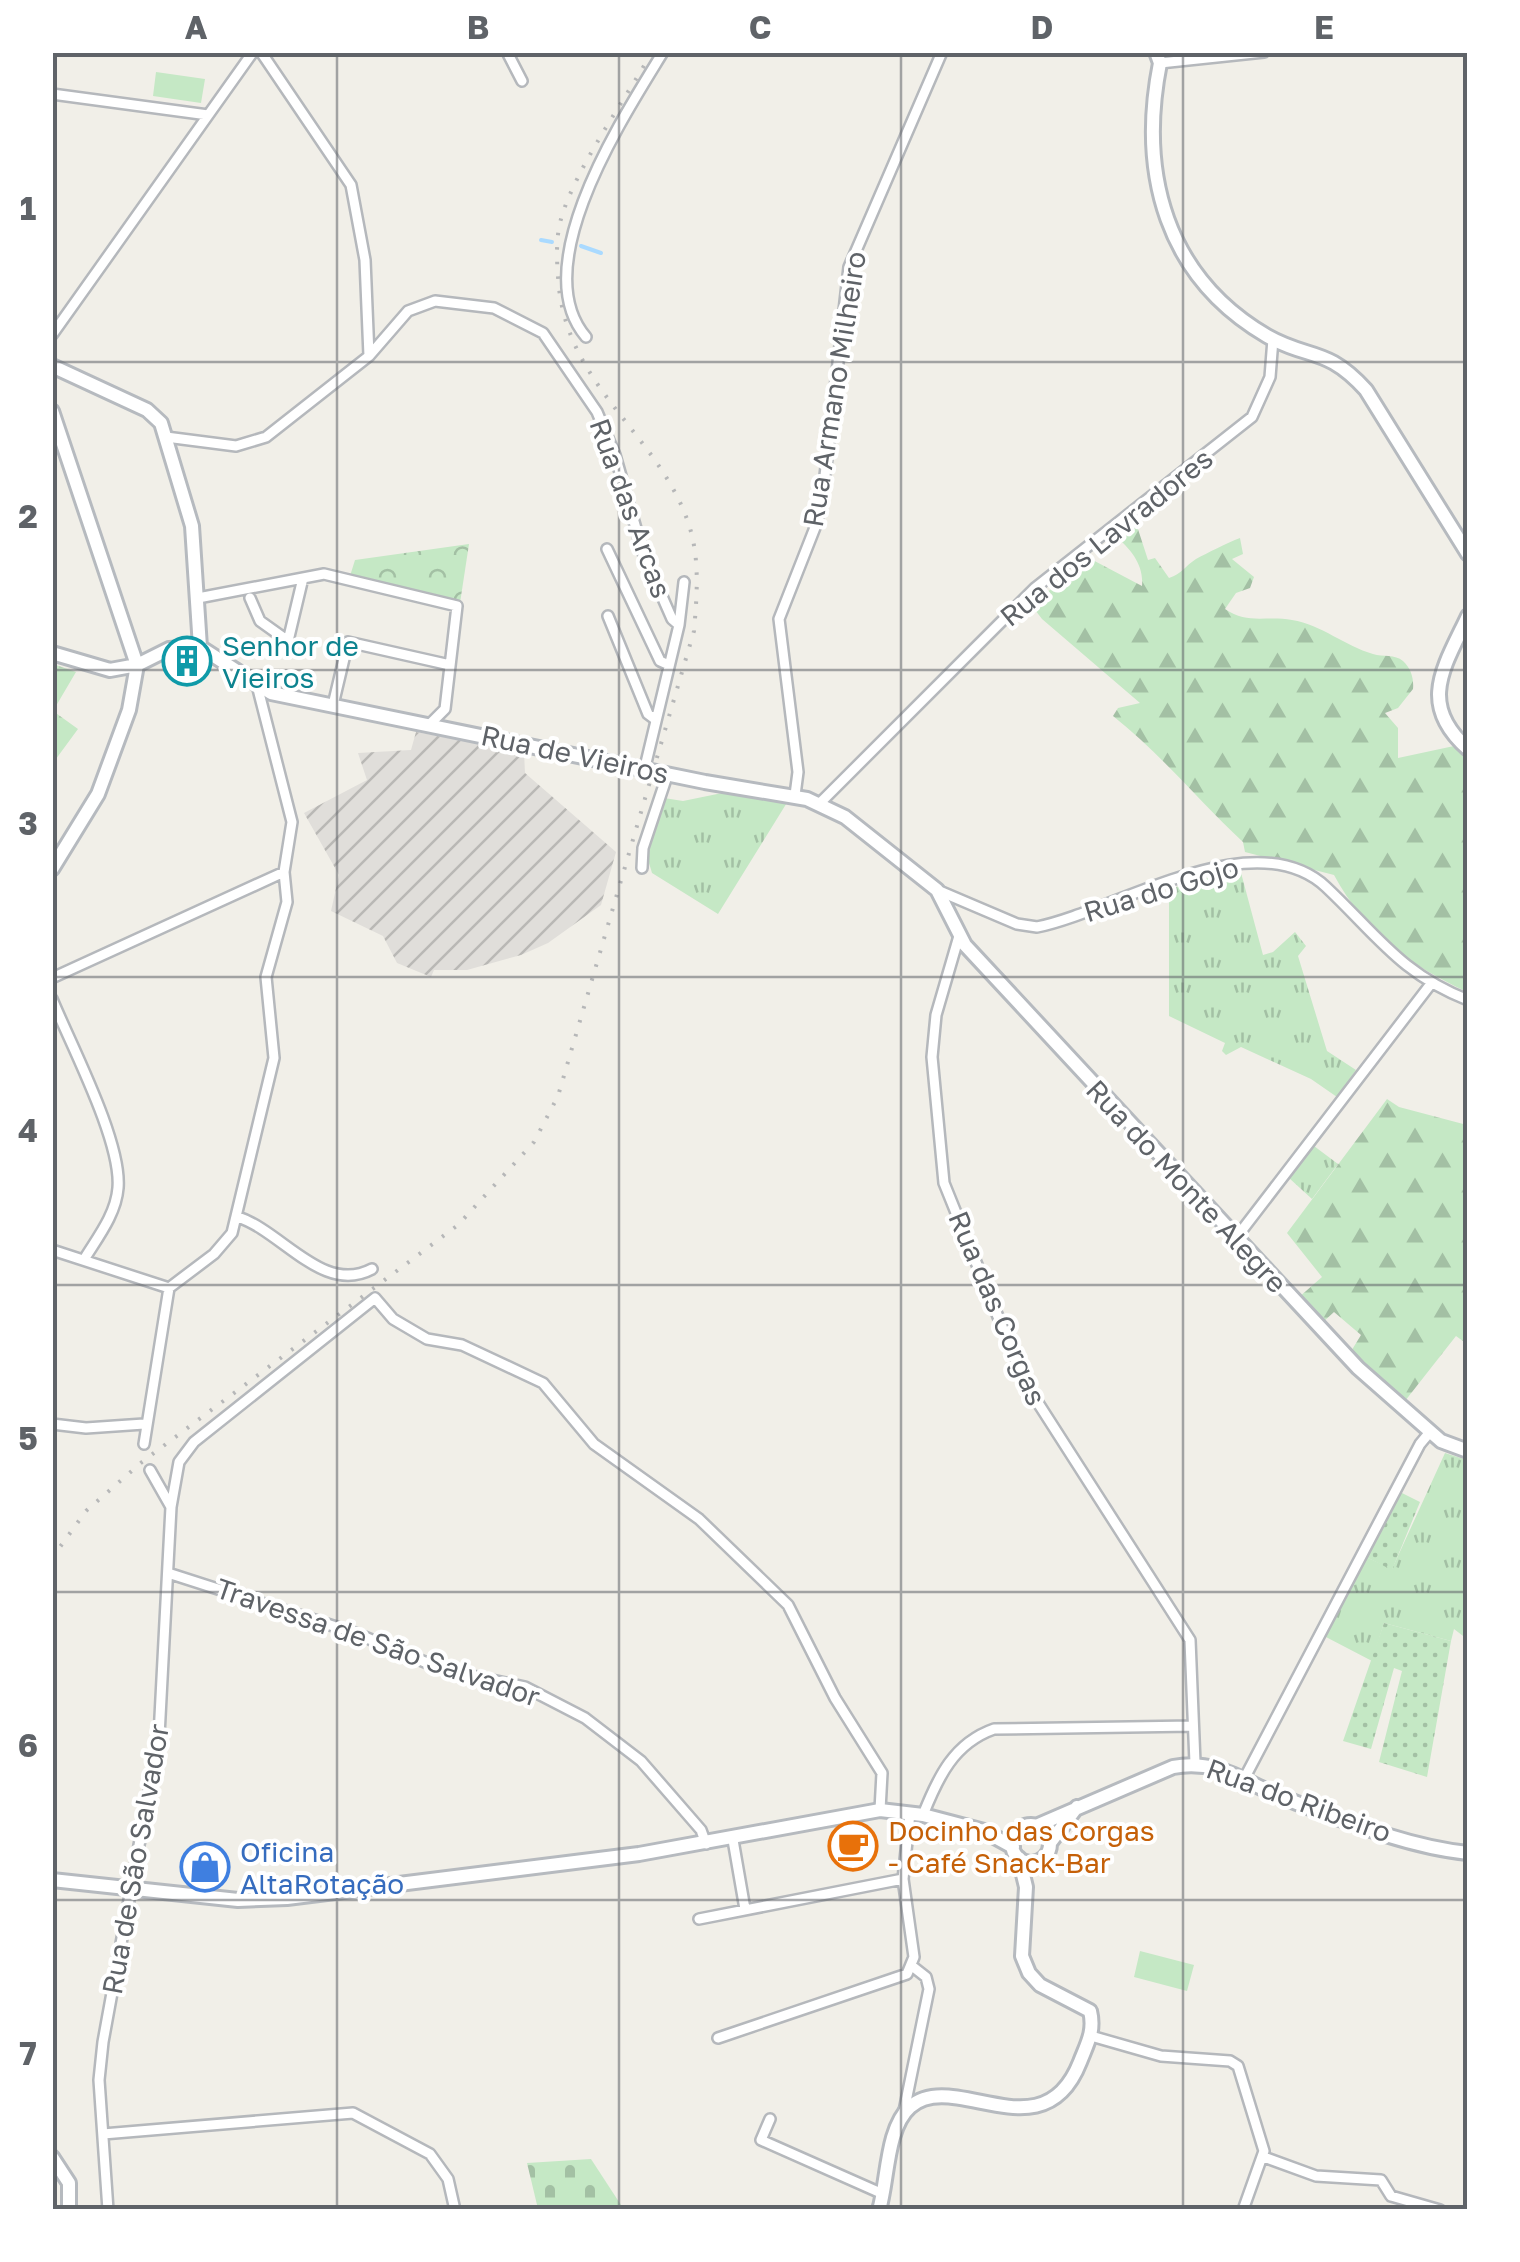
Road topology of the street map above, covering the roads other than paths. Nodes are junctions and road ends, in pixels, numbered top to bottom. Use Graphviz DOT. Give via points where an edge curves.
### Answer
graph roads {
  1 [pos="252,52"];
  2 [pos="261,52"];
  3 [pos="507,52"];
  4 [pos="662,52"];
  5 [pos="942,52"];
  6 [pos="1264,52"];
  7 [pos="1158,58"];
  8 [pos="522,81"];
  9 [pos="52,94"];
  10 [pos="208,115"];
  11 [pos="52,335"];
  12 [pos="586,337"];
  13 [pos="1272,340"];
  14 [pos="369,356"];
  15 [pos="52,366"];
  16 [pos="52,411"];
  17 [pos="166,437"];
  18 [pos="607,549"];
  19 [pos="1468,554"];
  20 [pos="302,578"];
  21 [pos="684,582"];
  22 [pos="198,598"];
  23 [pos="250,598"];
  24 [pos="608,616"];
  25 [pos="1468,616"];
  26 [pos="679,625"];
  27 [pos="200,647"];
  28 [pos="52,653"];
  29 [pos="137,665"];
  30 [pos="450,665"];
  31 [pos="669,665"];
  32 [pos="258,689"];
  33 [pos="333,705"];
  34 [pos="656,720"];
  35 [pos="431,723"];
  36 [pos="1468,748"];
  37 [pos="646,767"];
  38 [pos="668,774"];
  39 [pos="796,795"];
  40 [pos="820,803"];
  41 [pos="52,868"];
  42 [pos="642,868"];
  43 [pos="284,872"];
  44 [pos="937,890"];
  45 [pos="959,936"];
  46 [pos="52,978"];
  47 [pos="1430,985"];
  48 [pos="52,999"];
  49 [pos="1468,1000"];
  50 [pos="238,1217"];
  51 [pos="1236,1238"];
  52 [pos="52,1250"];
  53 [pos="85,1258"];
  54 [pos="372,1269"];
  55 [pos="170,1288"];
  56 [pos="52,1424"];
  57 [pos="144,1424"];
  58 [pos="1430,1432"];
  59 [pos="144,1444"];
  60 [pos="1468,1451"];
  61 [pos="150,1470"];
  62 [pos="172,1508"];
  63 [pos="171,1574"];
  64 [pos="1193,1726"];
  65 [pos="1195,1762"];
  66 [pos="1244,1779"];
  67 [pos="1076,1808"];
  68 [pos="880,1810"];
  69 [pos="916,1814"];
  70 [pos="1036,1826"];
  71 [pos="1018,1830"];
  72 [pos="984,1831"];
  73 [pos="732,1840"];
  74 [pos="1050,1843"];
  75 [pos="706,1844"];
  76 [pos="1016,1853"];
  77 [pos="1468,1853"];
  78 [pos="1042,1859"];
  79 [pos="903,1879"];
  80 [pos="52,1880"];
  81 [pos="1026,1887"];
  82 [pos="130,1890"];
  83 [pos="745,1909"];
  84 [pos="700,1919"];
  85 [pos="912,1966"];
  86 [pos="1091,2036"];
  87 [pos="718,2038"];
  88 [pos="902,2116"];
  89 [pos="770,2119"];
  90 [pos="103,2134"];
  91 [pos="52,2157"];
  92 [pos="1264,2157"];
  93 [pos="883,2194"];
  94 [pos="1390,2196"];
  95 [pos="70,2210"];
  96 [pos="108,2210"];
  97 [pos="456,2210"];
  98 [pos="879,2210"];
  99 [pos="1243,2210"];
  100 [pos="1388,2210"];
  101 [pos="1440,2210"];
  1 -- 10 [label="street"];
  2 -- 14 [label="street" via="351,185 365,260"];
  3 -- 8 [label="street"];
  4 -- 12 [label="street" via="575,218 572,306"];
  5 -- 39 [label="street, Rua Armano Milheiro" via="849,268 823,493 779,619"];
  6 -- 7 [label="street"];
  7 -- 13 [label="street" via="1152,152 1178,242 1198,282"];
  9 -- 10 [label="street"];
  10 -- 11 [label="street"];
  13 -- 19 [label="street" via="1345,366"];
  13 -- 40 [label="street, Rua dos Lavradores" via="1270,377 1252,417 1034,588"];
  14 -- 17 [label="street, Rua das Arcas" via="266,437 236,446"];
  14 -- 26 [label="street, Rua das Arcas" via="408,310 435,302 494,308 544,333 597,412 643,553"];
  15 -- 17 [label="street" via="156,415"];
  16 -- 29 [label="street"];
  17 -- 22 [label="street" via="192,526"];
  18 -- 31 [label="street" via="660,661"];
  20 -- 22 [label="street"];
  20 -- 23 [label="street" via="288,641 260,621"];
  20 -- 30 [label="street" via="324,574 457,606"];
  21 -- 26 [label="street"];
  22 -- 27 [label="street"];
  24 -- 34 [label="street"];
  25 -- 36 [label="street" via="1438,680 1440,712"];
  26 -- 31 [label="street, Rua das Arcas"];
  27 -- 29 [label="street" via="168,649"];
  27 -- 32 [label="street, Rua de Vieiros"];
  28 -- 29 [label="street" via="110,670"];
  29 -- 41 [label="street" via="129,710 98,794"];
  30 -- 33 [label="street" via="348,642"];
  30 -- 35 [label="street" via="445,709"];
  31 -- 34 [label="street, Rua das Arcas"];
  32 -- 33 [label="street, Rua de Vieiros"];
  32 -- 43 [label="street" via="292,822"];
  33 -- 35 [label="street, Rua de Vieiros"];
  34 -- 37 [label="street, Rua das Arcas"];
  35 -- 37 [label="street, Rua de Vieiros"];
  37 -- 38 [label="street, Rua de Vieiros"];
  38 -- 39 [label="street, Rua de Vieiros"];
  38 -- 42 [label="street"];
  39 -- 40 [label="street, Rua de Vieiros"];
  40 -- 44 [label="street, Rua de Vieiros"];
  43 -- 46 [label="street"];
  43 -- 50 [label="street" via="287,902 266,976 274,1058"];
  44 -- 45 [label="street, Rua do Monte Alegre"];
  44 -- 47 [label="street, Rua do Gojo" via="1037,927 1236,862 1272,864 1325,886 1393,958"];
  45 -- 51 [label="street, Rua do Monte Alegre"];
  45 -- 64 [label="street, Rua das Corgas" via="936,1015 932,1057 944,1183 1024,1381 1190,1640"];
  47 -- 49 [label="street, Rua do Gojo"];
  47 -- 51 [label="street"];
  48 -- 53 [label="street" via="113,1149 118,1189"];
  50 -- 54 [label="street" via="342,1278"];
  50 -- 55 [label="street" via="214,1254"];
  51 -- 58 [label="street, Rua do Monte Alegre" via="1358,1368"];
  52 -- 53 [label="street"];
  53 -- 55 [label="street"];
  55 -- 57 [label="street"];
  56 -- 57 [label="street"];
  57 -- 59 [label="street"];
  58 -- 60 [label="street, Rua do Monte Alegre"];
  58 -- 66 [label="street"];
  61 -- 62 [label="street"];
  62 -- 63 [label="street, Rua de São Salvador"];
  62 -- 68 [label="street, Rua de São Salvador" via="179,1462 194,1442 375,1298 393,1319 427,1338 462,1345 543,1383 594,1444 699,1519 788,1606 882,1773"];
  63 -- 75 [label="street, Travessa de São Salvador" via="355,1633 444,1670 525,1686 585,1718 640,1761"];
  63 -- 82 [label="street, Rua de São Salvador" via="159,1736"];
  64 -- 65 [label="street, Rua das Corgas"];
  64 -- 69 [label="street" via="994,1729 957,1749"];
  65 -- 66 [label="street, Rua do Ribeiro"];
  65 -- 67 [label="street, Rua do Ribeiro"];
  66 -- 77 [label="street, Rua do Ribeiro" via="1421,1844"];
  67 -- 70 [label="street, Rua do Ribeiro"];
  67 -- 74 [label="street"];
  68 -- 69 [label="street"];
  68 -- 73 [label="street"];
  69 -- 72 [label="street"];
  69 -- 79 [label="street"];
  70 -- 71 [label="street"];
  70 -- 74 [label="street"];
  71 -- 72 [label="street"];
  71 -- 76 [label="street"];
  72 -- 76 [label="street"];
  73 -- 75 [label="street"];
  73 -- 83 [label="street"];
  74 -- 78 [label="street"];
  75 -- 82 [label="street" via="263,1900"];
  76 -- 78 [label="street" via="1030,1863"];
  76 -- 81 [label="street"];
  78 -- 81 [label="street"];
  79 -- 83 [label="street"];
  79 -- 85 [label="street"];
  80 -- 82 [label="street"];
  81 -- 86 [label="street" via="1022,1956 1029,1973 1090,2011"];
  82 -- 90 [label="street, Rua de São Salvador" via="102,2042"];
  83 -- 84 [label="street"];
  85 -- 87 [label="street" via="907,1974"];
  85 -- 88 [label="street" via="929,1989"];
  86 -- 88 [label="street" via="1067,2082 1035,2104 1002,2109 934,2098"];
  86 -- 92 [label="street" via="1161,2056 1238,2066"];
  88 -- 93 [label="street"];
  89 -- 93 [label="street" via="761,2140"];
  90 -- 96 [label="street, Rua de São Salvador"];
  90 -- 97 [label="street" via="353,2113 430,2154 448,2180"];
  91 -- 95 [label="street" via="69,2183"];
  92 -- 94 [label="street" via="1316,2176 1381,2180"];
  92 -- 99 [label="street"];
  93 -- 98 [label="street"];
  94 -- 100 [label="street"];
  94 -- 101 [label="street"];
}
